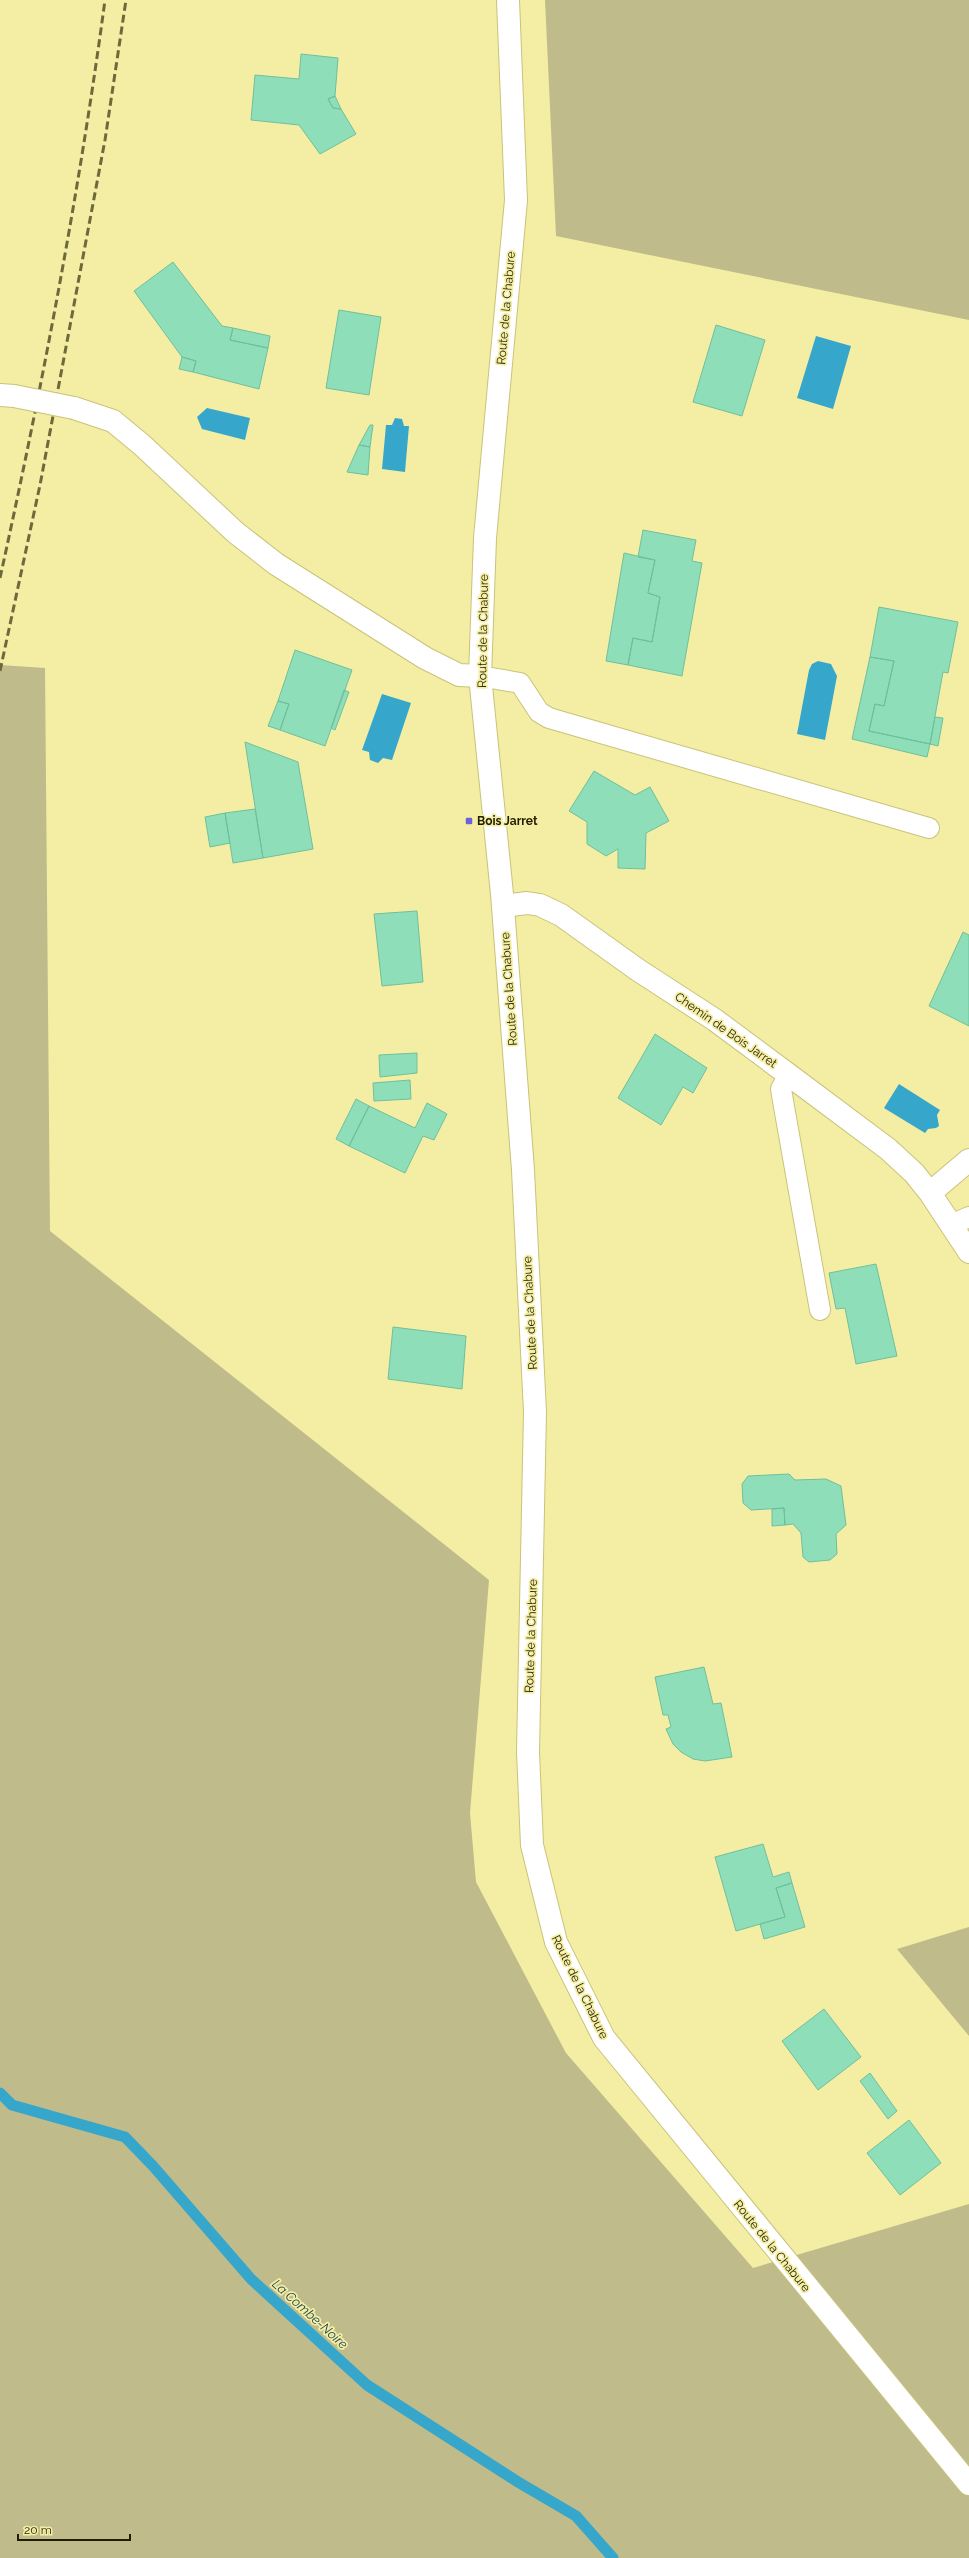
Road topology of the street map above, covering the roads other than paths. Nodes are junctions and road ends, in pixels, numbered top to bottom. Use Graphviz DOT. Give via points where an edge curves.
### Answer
graph roads {
  1 [pos="508,0"];
  2 [pos="7,395"];
  3 [pos="480,676"];
  4 [pos="929,828"];
  5 [pos="503,906"];
  6 [pos="789,1075"];
  7 [pos="969,1160"];
  8 [pos="930,1193"];
  9 [pos="960,1221"];
  10 [pos="969,1252"];
  11 [pos="820,1310"];
  12 [pos="969,2484"];
  1 -- 3 [label="main road, Route de la Chabure" via="516,200 485,538"];
  2 -- 3 [label="main road, bridge" via="74,408 113,421 235,532 276,564 425,658 459,675"];
  3 -- 4 [label="lane" via="520,683 539,712 549,718"];
  3 -- 5 [label="main road, Route de la Chabure"];
  5 -- 6 [label="main road, Chemin de Bois Jarret" via="540,905 561,915 638,970 715,1020"];
  5 -- 12 [label="main road, Route de la Chabure" via="523,1170 535,1412 528,1752 532,1845 556,1942 604,2038"];
  6 -- 8 [label="main road, Chemin de Bois Jarret" via="888,1149 914,1173"];
  6 -- 11 [label="lane" via="781,1089 782,1101"];
  7 -- 8 [label="main road"];
  8 -- 9 [label="main road, Chemin de Bois Jarret"];
  9 -- 10 [label="main road, Chemin de Bois Jarret"];
}
